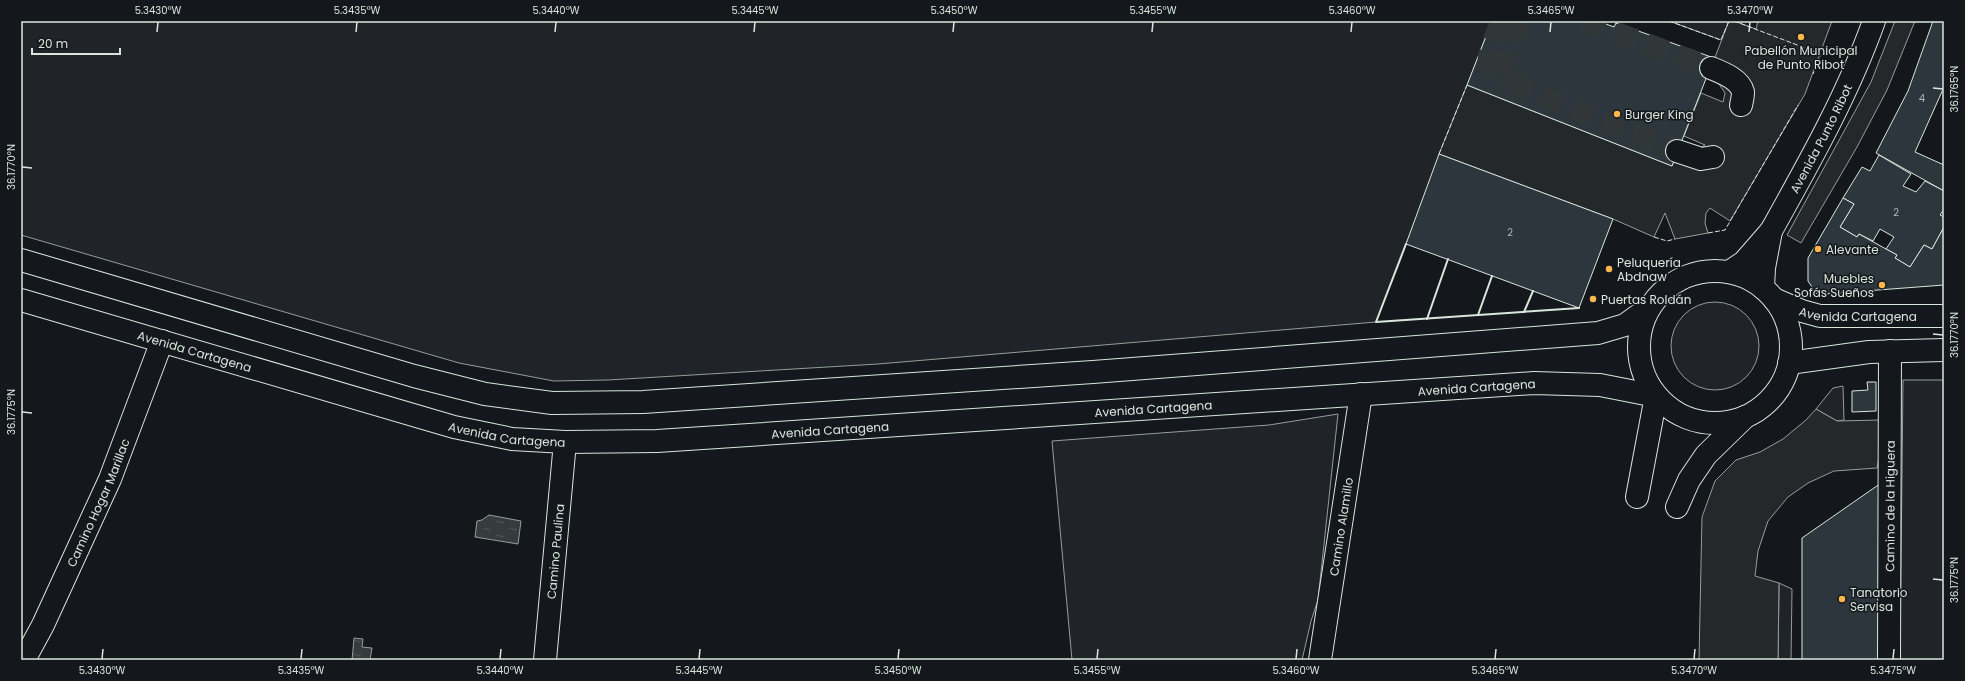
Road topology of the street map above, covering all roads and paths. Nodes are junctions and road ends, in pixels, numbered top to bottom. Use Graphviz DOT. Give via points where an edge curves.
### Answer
graph roads {
  1 [pos="1874,21"];
  2 [pos="1711,68"];
  3 [pos="1741,105"];
  4 [pos="1678,152"];
  5 [pos="1713,156"];
  6 [pos="1771,231"];
  7 [pos="21,260"];
  8 [pos="1729,272"];
  9 [pos="1769,293"];
  10 [pos="21,300"];
  11 [pos="1650,307"];
  12 [pos="1944,316"];
  13 [pos="162,341"];
  14 [pos="1944,350"];
  15 [pos="1890,351"];
  16 [pos="1789,363"];
  17 [pos="1361,394"];
  18 [pos="1656,396"];
  19 [pos="1745,417"];
  20 [pos="565,442"];
  21 [pos="1637,498"];
  22 [pos="1677,507"];
  23 [pos="24,660"];
  24 [pos="545,660"];
  25 [pos="1320,660"];
  26 [pos="1889,660"];
  1 -- 6 [label="main road, Avenida Punto Ribot" via="1838,106"];
  2 -- 3 [label="main road" via="1729,76 1738,85 1743,92"];
  4 -- 5 [label="main road" via="1701,159"];
  6 -- 8 [label="main road, Avenida Punto Ribot" via="1744,262"];
  6 -- 9 [label="main road, Avenida Punto Ribot" via="1764,268"];
  7 -- 11 [label="main road" via="414,376 485,394 552,402 643,402 1093,372 1598,333 1625,325"];
  8 -- 9 [label="main road, Avenida Cartagena" via="1748,279"];
  8 -- 11 [label="main road, Avenida Cartagena" via="1695,273 1684,277 1665,290"];
  9 -- 12 [label="main road, Avenida Cartagena" via="1802,311 1820,316"];
  9 -- 16 [label="main road" via="1786,318 1791,340"];
  10 -- 13 [label="main road, Avenida Cartagena"];
  11 -- 18 [label="main road" via="1640,329 1639,353 1644,376"];
  13 -- 20 [label="main road, Avenida Cartagena" via="454,427 512,439"];
  13 -- 23 [label="main road, Camino Hogar Marillac" via="110,479 43,625"];
  14 -- 15 [label="main road"];
  15 -- 16 [label="main road"];
  15 -- 26 [label="main road, Camino de la Higuera"];
  16 -- 19 [label="main road" via="1780,386 1765,404"];
  17 -- 18 [label="main road, Avenida Cartagena" via="1534,383 1600,385"];
  17 -- 20 [label="main road, Avenida Cartagena" via="657,441"];
  17 -- 25 [label="main road, Camino Alamillo"];
  18 -- 19 [label="main road" via="1675,411 1697,421 1721,423"];
  18 -- 21 [label="main road"];
  19 -- 22 [label="main road" via="1706,455 1689,480"];
  20 -- 24 [label="main road, Camino Paulina"];
}
